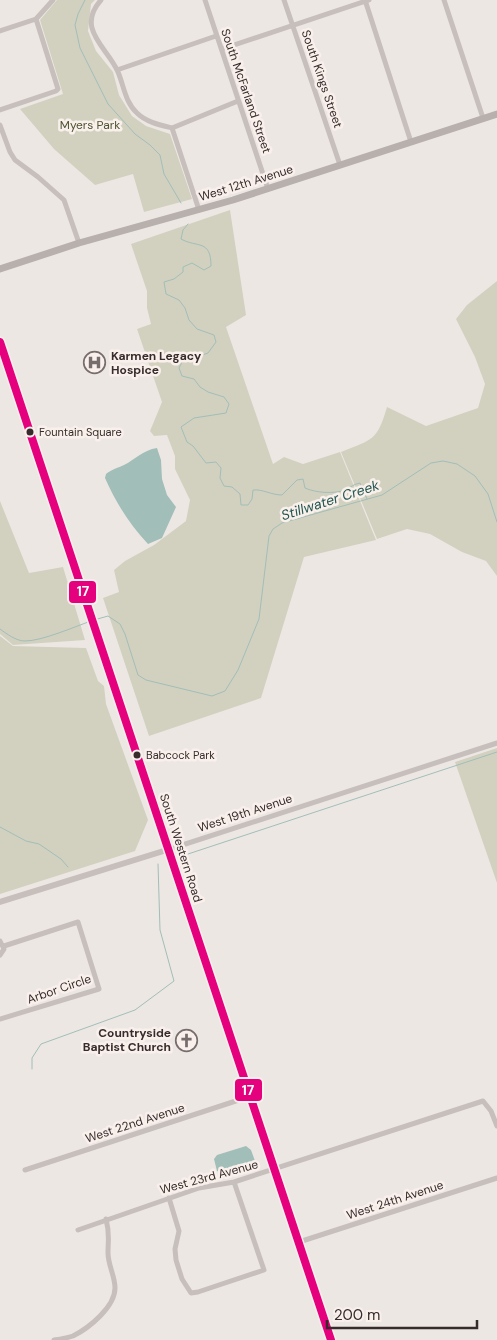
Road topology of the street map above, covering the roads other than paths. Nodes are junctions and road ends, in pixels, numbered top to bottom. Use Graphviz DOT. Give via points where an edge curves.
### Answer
graph roads {
  1 [pos="53,0"];
  2 [pos="100,0"];
  3 [pos="205,0"];
  4 [pos="284,0"];
  5 [pos="366,0"];
  6 [pos="444,0"];
  7 [pos="36,19"];
  8 [pos="293,25"];
  9 [pos="0,30"];
  10 [pos="216,36"];
  11 [pos="222,49"];
  12 [pos="117,70"];
  13 [pos="238,101"];
  14 [pos="0,110"];
  15 [pos="497,114"];
  16 [pos="483,118"];
  17 [pos="0,126"];
  18 [pos="172,128"];
  19 [pos="411,142"];
  20 [pos="340,165"];
  21 [pos="268,189"];
  22 [pos="199,210"];
  23 [pos="80,243"];
  24 [pos="0,269"];
  25 [pos="0,342"];
  26 [pos="497,743"];
  27 [pos="170,849"];
  28 [pos="0,902"];
  29 [pos="2,944"];
  30 [pos="0,955"];
  31 [pos="0,1019"];
  32 [pos="251,1096"];
  33 [pos="497,1126"];
  34 [pos="275,1169"];
  35 [pos="25,1170"];
  36 [pos="497,1178"];
  37 [pos="234,1182"];
  38 [pos="169,1198"];
  39 [pos="106,1219"];
  40 [pos="78,1230"];
  41 [pos="299,1242"];
  42 [pos="54,1340"];
  43 [pos="331,1340"];
  1 -- 7 [label="street"];
  2 -- 12 [label="street" via="92,18 96,40"];
  3 -- 10 [label="street, South McFarland Street"];
  4 -- 8 [label="street, South Kings Street"];
  5 -- 8 [label="street"];
  5 -- 19 [label="street"];
  6 -- 16 [label="street"];
  7 -- 9 [label="street"];
  7 -- 14 [label="street" via="58,89"];
  8 -- 11 [label="street"];
  8 -- 20 [label="street, South Kings Street"];
  10 -- 11 [label="street, South McFarland Street"];
  10 -- 12 [label="street"];
  11 -- 13 [label="street, South McFarland Street"];
  12 -- 18 [label="street" via="126,99 136,113 146,120"];
  13 -- 18 [label="street"];
  13 -- 21 [label="street, South McFarland Street"];
  15 -- 16 [label="main road, West 12th Avenue"];
  16 -- 19 [label="main road, West 12th Avenue"];
  17 -- 23 [label="street" via="15,160 64,200"];
  18 -- 22 [label="street"];
  19 -- 20 [label="main road, West 12th Avenue"];
  20 -- 21 [label="main road, West 12th Avenue"];
  21 -- 22 [label="main road, West 12th Avenue"];
  22 -- 23 [label="main road, West 12th Avenue"];
  23 -- 24 [label="main road, West 12th Avenue"];
  25 -- 27 [label="main road, South Western Road"];
  26 -- 27 [label="street, West 19th Avenue"];
  27 -- 28 [label="street, West 19th Avenue"];
  27 -- 32 [label="street, South Western Road"];
  29 -- 30 [label="street"];
  29 -- 31 [label="street, Arbor Circle" via="78,922 99,989"];
  32 -- 34 [label="street, South Western Road"];
  32 -- 35 [label="street, West 22nd Avenue"];
  33 -- 34 [label="street, West 23rd Avenue" via="484,1101"];
  34 -- 37 [label="street, West 23rd Avenue"];
  34 -- 41 [label="street, South Western Road"];
  36 -- 41 [label="street, West 24th Avenue"];
  37 -- 38 [label="street, West 23rd Avenue" via="199,1188"];
  37 -- 38 [label="street" via="264,1270 191,1293 176,1260 178,1231"];
  38 -- 39 [label="street, West 23rd Avenue"];
  39 -- 40 [label="street, West 23rd Avenue"];
  39 -- 42 [label="street" via="110,1237 109,1265 115,1288 113,1296 101,1314 83,1330"];
  41 -- 43 [label="street, South Western Road"];
}
